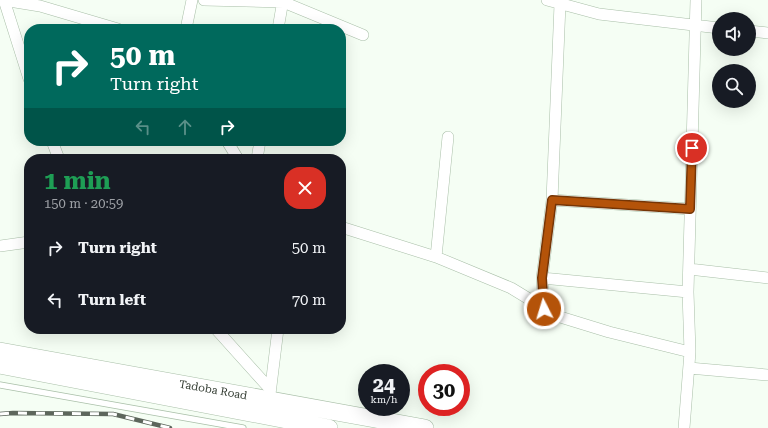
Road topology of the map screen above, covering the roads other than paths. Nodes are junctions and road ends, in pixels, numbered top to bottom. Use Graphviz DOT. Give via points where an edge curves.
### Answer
graph roads {
  1 [pos="3,0"];
  2 [pos="192,0"];
  3 [pos="204,0"];
  4 [pos="547,0"];
  5 [pos="696,0"];
  6 [pos="283,1"];
  7 [pos="560,4"];
  8 [pos="101,24"];
  9 [pos="187,24"];
  10 [pos="279,24"];
  11 [pos="337,24"];
  12 [pos="696,25"];
  13 [pos="712,27"];
  14 [pos="346,28"];
  15 [pos="756,32"];
  16 [pos="768,33"];
  17 [pos="363,35"];
  18 [pos="24,65"];
  19 [pos="448,137"];
  20 [pos="552,200"];
  21 [pos="690,209"];
  22 [pos="346,229"];
  23 [pos="24,243"];
  24 [pos="0,246"];
  25 [pos="436,257"];
  26 [pos="689,269"];
  27 [pos="542,278"];
  28 [pos="768,278"];
  29 [pos="688,292"];
  30 [pos="544,309"];
  31 [pos="220,334"];
  32 [pos="277,334"];
  33 [pos="0,351"];
  34 [pos="690,352"];
  35 [pos="0,365"];
  36 [pos="689,368"];
  37 [pos="768,376"];
  38 [pos="0,385"];
  39 [pos="270,395"];
  40 [pos="243,428"];
  41 [pos="329,428"];
  42 [pos="425,428"];
  43 [pos="684,428"];
  1 -- 8 [label="street" via="40,6"];
  1 -- 18 [label="street"];
  2 -- 9 [label="street"];
  3 -- 6 [label="street"];
  4 -- 7 [label="street"];
  5 -- 12 [label="street"];
  6 -- 10 [label="street"];
  6 -- 11 [label="street"];
  7 -- 12 [label="street" via="599,14"];
  7 -- 20 [label="street"];
  12 -- 13 [label="street"];
  12 -- 21 [label="street"];
  14 -- 17 [label="street"];
  15 -- 16 [label="street"];
  19 -- 25 [label="street"];
  20 -- 21 [label="street"];
  20 -- 27 [label="street"];
  21 -- 26 [label="street"];
  22 -- 25 [label="street"];
  23 -- 24 [label="street"];
  25 -- 30 [label="street" via="511,288"];
  26 -- 28 [label="street"];
  26 -- 29 [label="street"];
  27 -- 29 [label="street"];
  27 -- 30 [label="street"];
  29 -- 34 [label="street"];
  30 -- 34 [label="street" via="557,316 609,332"];
  31 -- 39 [label="street"];
  32 -- 39 [label="street"];
  33 -- 39 [label="main road, Tadoba Road"];
  34 -- 36 [label="street"];
  35 -- 41 [label="main road, Tadoba Road"];
  36 -- 37 [label="street"];
  36 -- 43 [label="street"];
  38 -- 40 [label="lane"];
  39 -- 42 [label="main road, Tadoba Road"];
}
